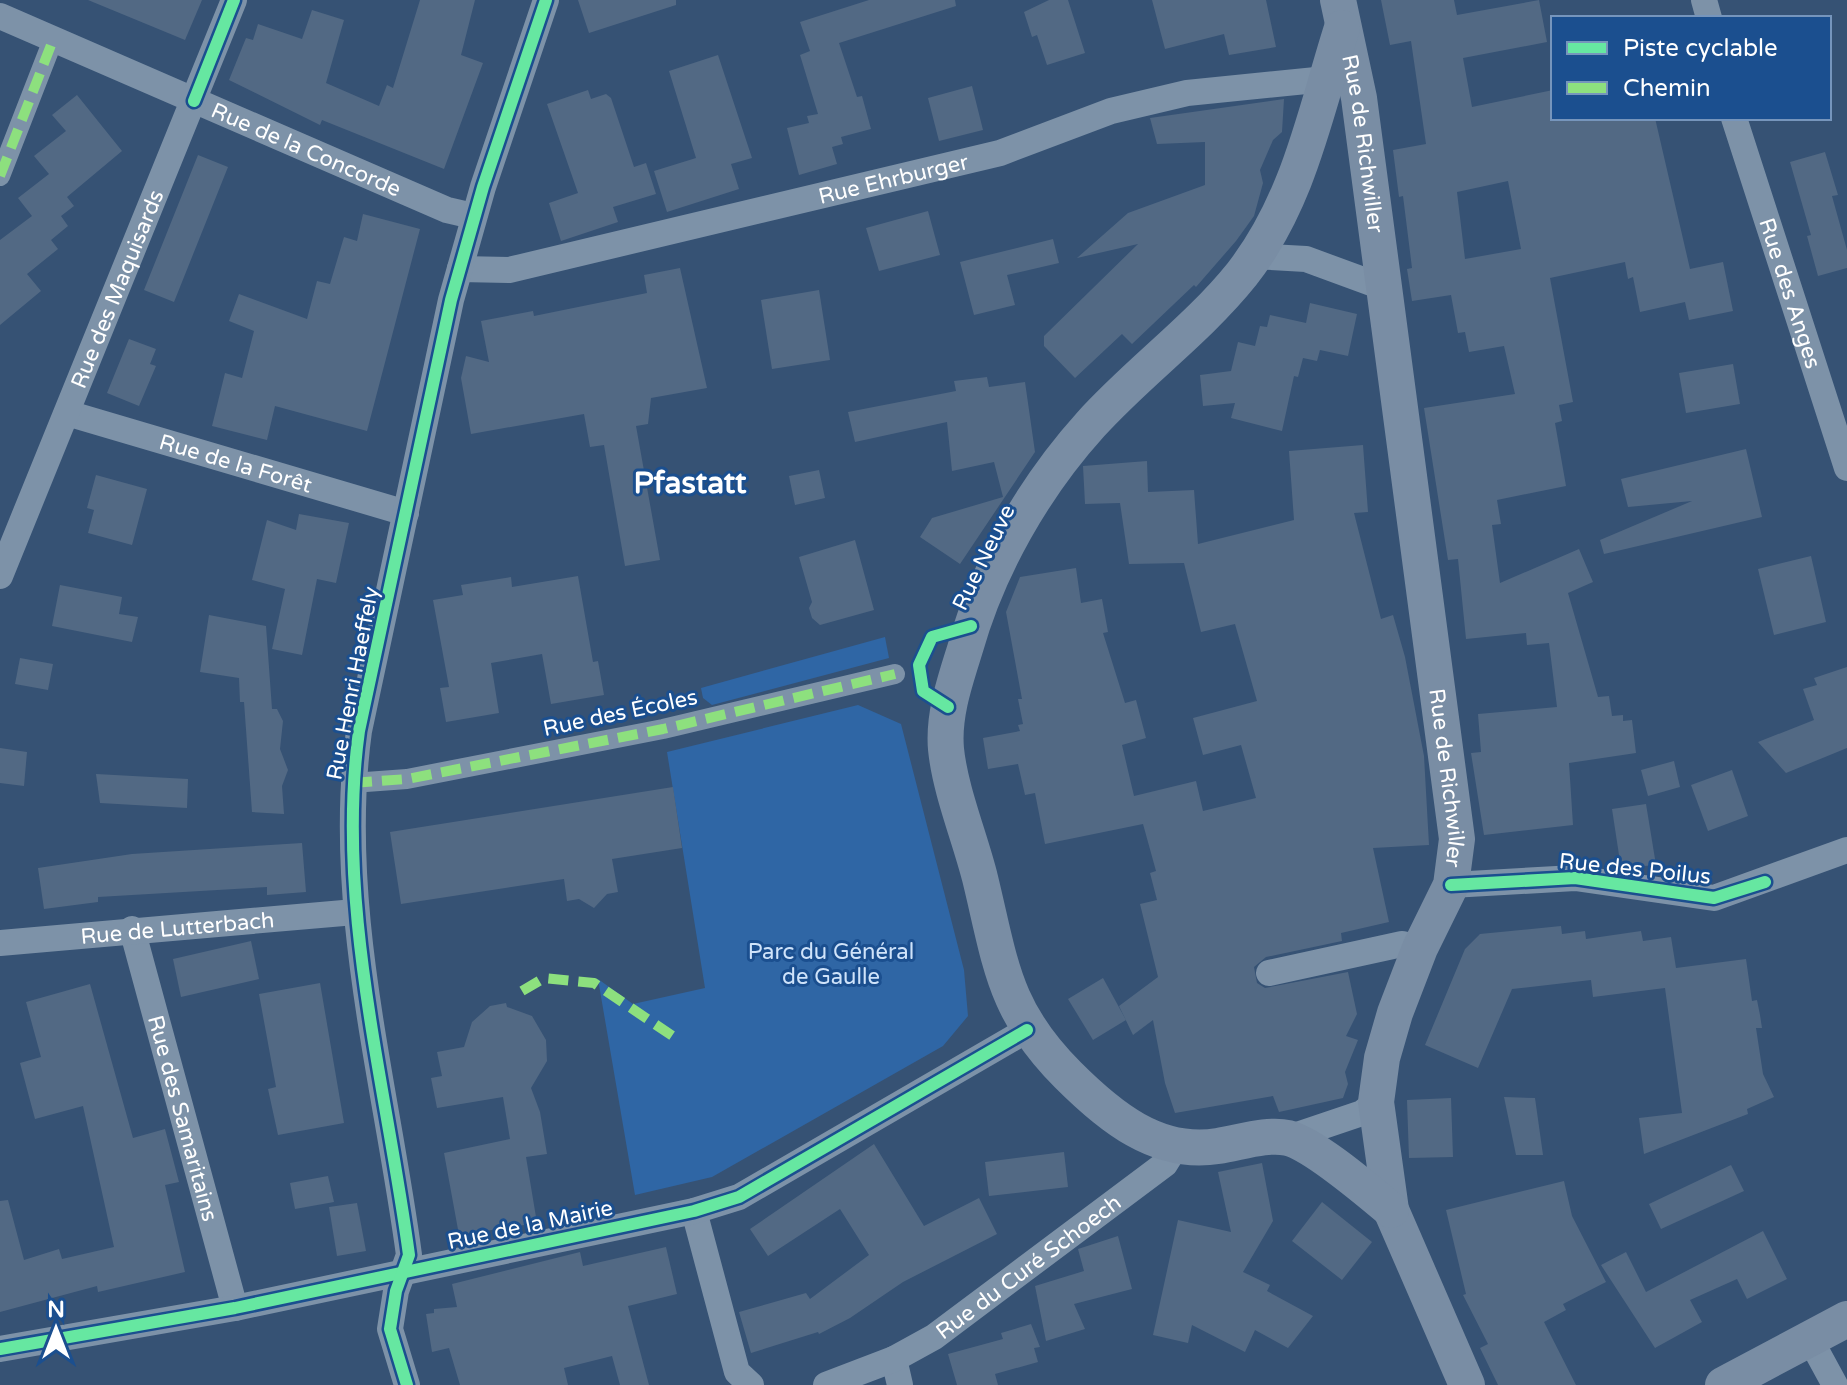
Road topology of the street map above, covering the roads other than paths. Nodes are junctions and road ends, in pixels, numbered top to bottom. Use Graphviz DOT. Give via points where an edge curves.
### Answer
graph roads {
  1 [pos="234,0"];
  2 [pos="546,0"];
  3 [pos="1340,14"];
  4 [pos="0,16"];
  5 [pos="53,40"];
  6 [pos="1326,79"];
  7 [pos="194,101"];
  8 [pos="1735,120"];
  9 [pos="0,176"];
  10 [pos="473,216"];
  11 [pos="1253,256"];
  12 [pos="460,269"];
  13 [pos="1385,288"];
  14 [pos="67,413"];
  15 [pos="1847,468"];
  16 [pos="406,513"];
  17 [pos="0,576"];
  18 [pos="895,674"];
  19 [pos="352,783"];
  20 [pos="1847,850"];
  21 [pos="1451,885"];
  22 [pos="355,912"];
  23 [pos="132,929"];
  24 [pos="0,943"];
  25 [pos="1420,948"];
  26 [pos="1269,973"];
  27 [pos="1027,1030"];
  28 [pos="1376,1102"];
  29 [pos="1288,1138"];
  30 [pos="1175,1148"];
  31 [pos="1391,1210"];
  32 [pos="694,1211"];
  33 [pos="403,1273"];
  34 [pos="235,1308"];
  35 [pos="1847,1319"];
  36 [pos="1810,1339"];
  37 [pos="0,1349"];
  38 [pos="894,1359"];
  39 [pos="407,1385"];
  40 [pos="751,1385"];
  41 [pos="826,1385"];
  42 [pos="900,1385"];
  43 [pos="1467,1385"];
  44 [pos="1723,1385"];
  45 [pos="1835,1385"];
  1 -- 7 [label="street, Rue des Maquisards"];
  2 -- 10 [label="street, Rue Henri Haeffely"];
  3 -- 6 [label="main road, Rue Neuve"];
  3 -- 13 [label="main road, Rue de Richwiller" via="1353,62"];
  4 -- 5 [label="street, Rue de la Concorde"];
  5 -- 7 [label="street, Rue de la Concorde"];
  5 -- 9 [label="street"];
  6 -- 11 [label="main road, Rue Neuve" via="1300,170"];
  6 -- 12 [label="street, Rue Ehrburger" via="1187,93 1111,111 985,157 509,270"];
  7 -- 10 [label="street, Rue de la Concorde" via="447,210"];
  7 -- 14 [label="street, Rue des Maquisards"];
  8 -- 15 [label="street, Rue des Anges"];
  10 -- 12 [label="street, Rue Henri Haeffely"];
  11 -- 13 [label="street" via="1306,259"];
  11 -- 27 [label="main road, Rue Neuve" via="1220,297 1090,425 1039,491 991,575 971,626 948,707 946,749 1006,989"];
  12 -- 16 [label="street, Rue Henri Haeffely"];
  13 -- 21 [label="main road, Rue de Richwiller" via="1457,839"];
  14 -- 16 [label="street, Rue de la Forêt"];
  14 -- 17 [label="street, Rue des Maquisards"];
  16 -- 19 [label="street, Rue Henri Haeffely"];
  18 -- 19 [label="street, Rue des Écoles" via="663,729 407,779"];
  19 -- 22 [label="street, Rue Henri Haeffely"];
  20 -- 21 [label="street, Rue des Poilus" via="1714,898 1575,878"];
  21 -- 25 [label="main road, Rue de Richwiller"];
  22 -- 23 [label="street, Rue de Lutterbach"];
  22 -- 33 [label="street, Rue Henri Haeffely" via="405,1224 409,1255"];
  23 -- 24 [label="street, Rue de Lutterbach"];
  23 -- 34 [label="street, Rue des Samaritains"];
  25 -- 26 [label="street" via="1402,944"];
  25 -- 28 [label="main road, Rue de Richwiller" via="1390,1028"];
  27 -- 30 [label="main road, Rue Neuve" via="1069,1076 1130,1129"];
  27 -- 32 [label="street, Rue de la Mairie" via="739,1197"];
  28 -- 29 [label="street, Rue Neuve" via="1362,1113"];
  28 -- 31 [label="main road, Rue de Richwiller"];
  29 -- 30 [label="main road, Rue Neuve"];
  29 -- 31 [label="main road" via="1345,1172"];
  30 -- 38 [label="street, Rue du Curé Schoech" via="1165,1164 934,1337"];
  31 -- 43 [label="main road, Rue de Richwiller"];
  32 -- 33 [label="street, Rue de la Mairie"];
  32 -- 40 [label="street" via="737,1372"];
  33 -- 34 [label="street, Rue de la Mairie"];
  33 -- 39 [label="street, Rue Henri Haeffely" via="390,1329"];
  34 -- 37 [label="street, Rue de la Mairie"];
  35 -- 36 [label="main road"];
  36 -- 44 [label="main road"];
  36 -- 45 [label="street"];
  38 -- 41 [label="street, Rue du Curé Schoech"];
  38 -- 42 [label="street"];
}
